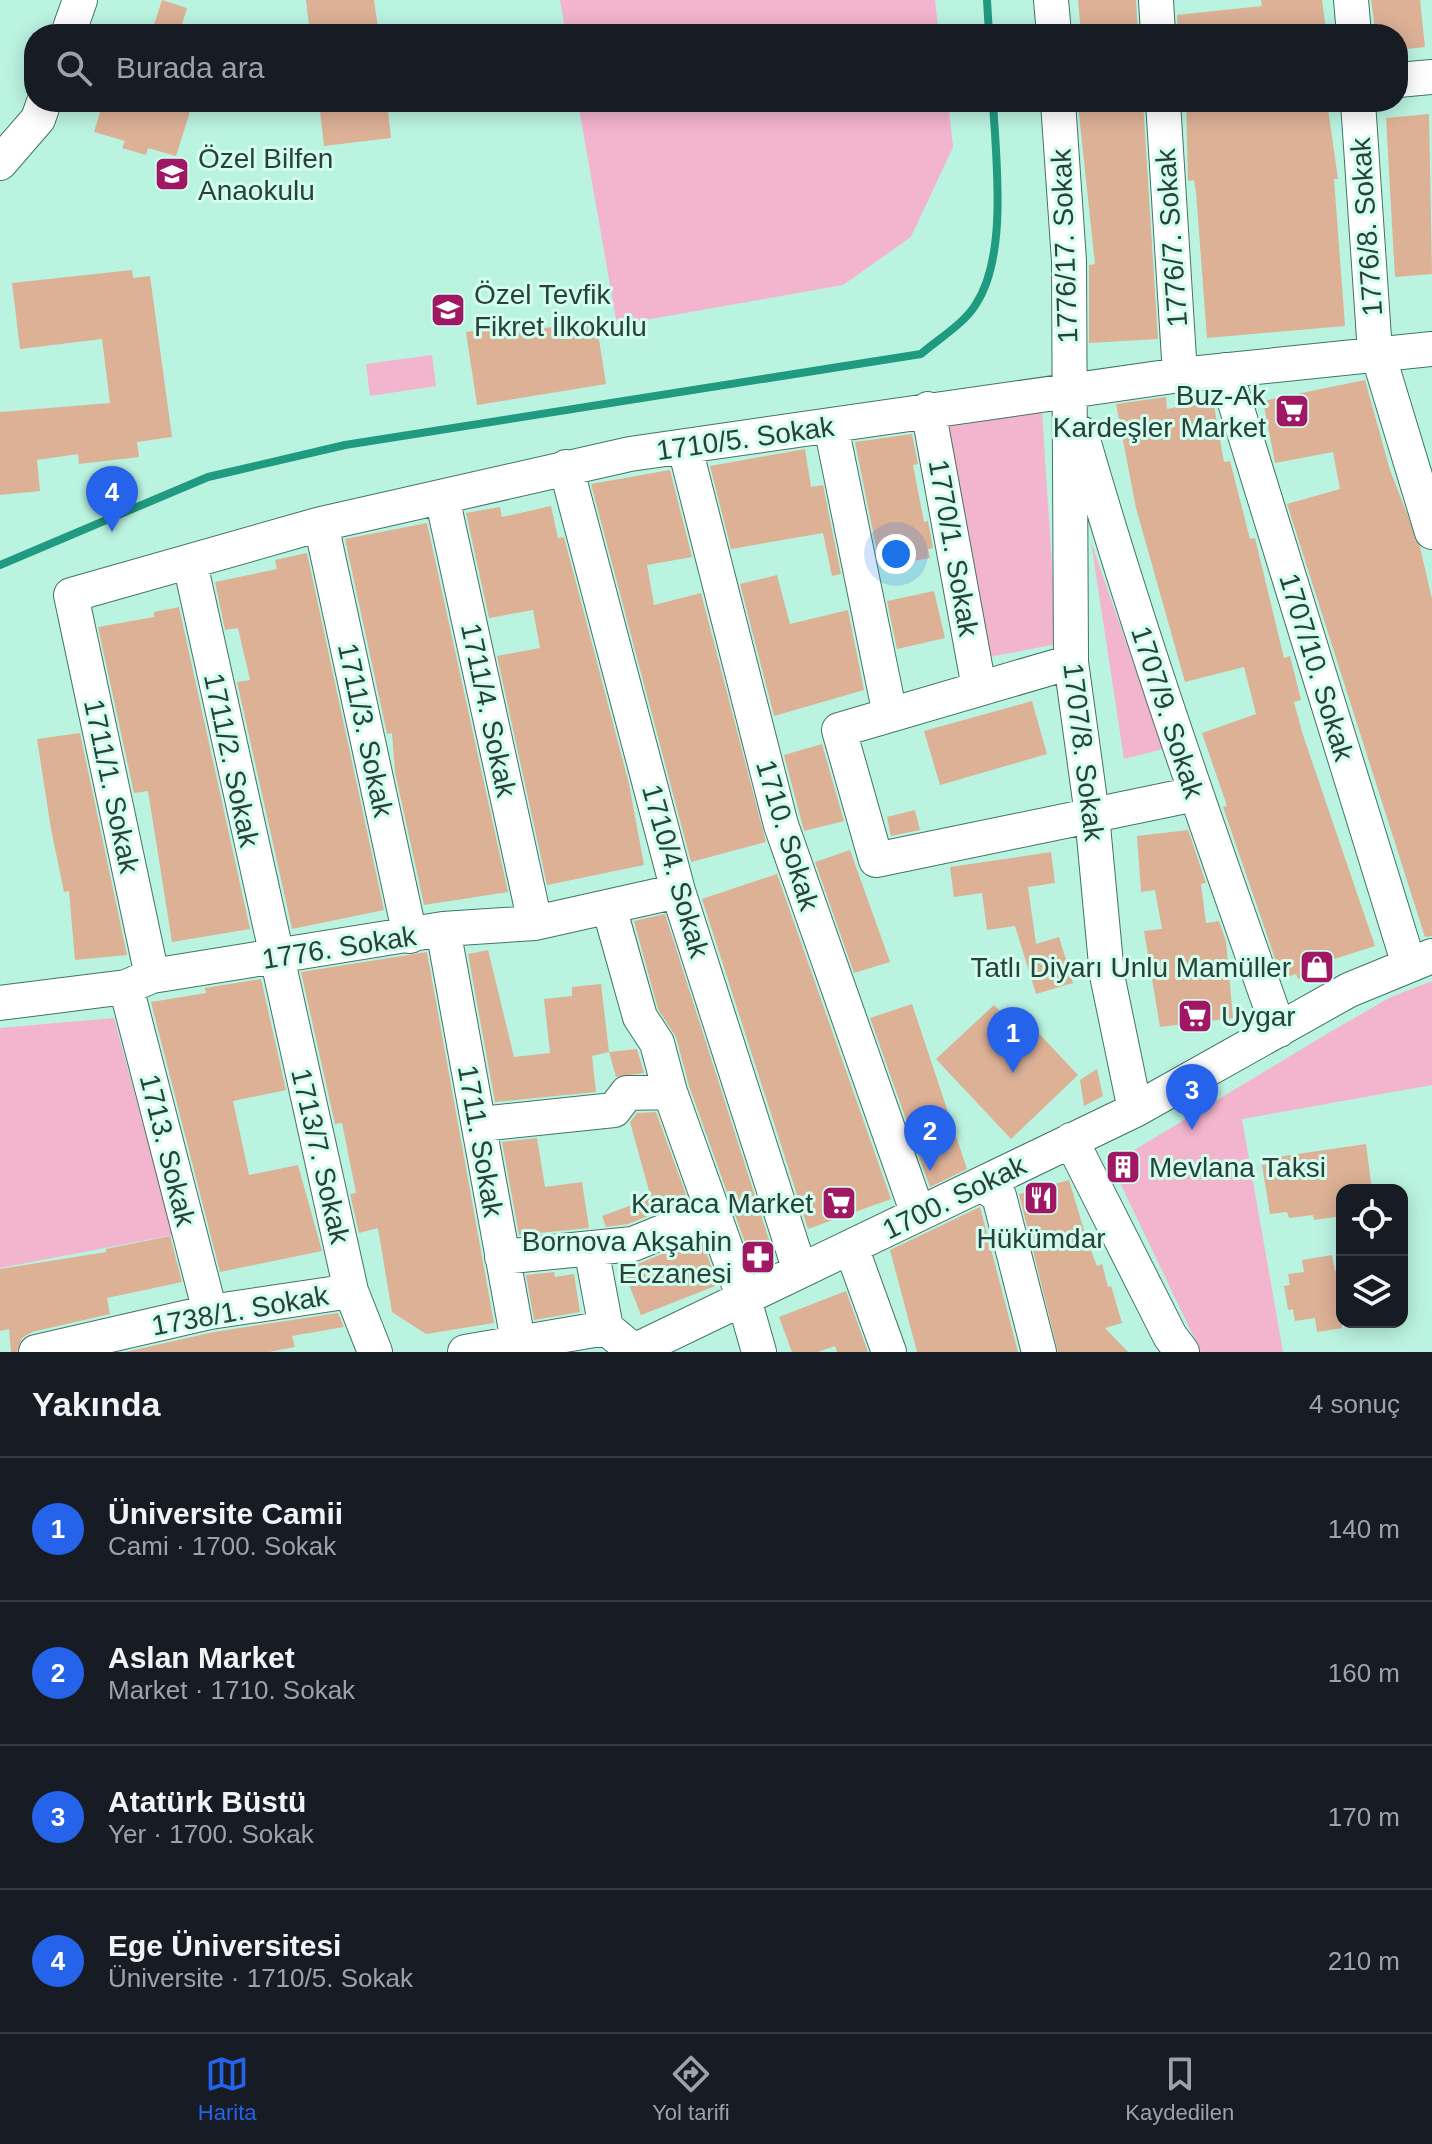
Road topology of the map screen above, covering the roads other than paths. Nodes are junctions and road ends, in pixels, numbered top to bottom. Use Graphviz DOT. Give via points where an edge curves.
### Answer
graph roads {
  1 [pos="80,0"];
  2 [pos="1051,0"];
  3 [pos="1156,0"];
  4 [pos="1351,0"];
  5 [pos="72,24"];
  6 [pos="1053,24"];
  7 [pos="1157,24"];
  8 [pos="1353,24"];
  9 [pos="1432,77"];
  10 [pos="1408,79"];
  11 [pos="40,112"];
  12 [pos="1059,112"];
  13 [pos="1164,112"];
  14 [pos="1359,112"];
  15 [pos="0,163"];
  16 [pos="1432,349"];
  17 [pos="1376,353"];
  18 [pos="1225,370"];
  19 [pos="1180,375"];
  20 [pos="1069,391"];
  21 [pos="928,409"];
  22 [pos="831,426"];
  23 [pos="685,448"];
  24 [pos="566,467"];
  25 [pos="442,497"];
  26 [pos="321,524"];
  27 [pos="1432,532"];
  28 [pos="190,563"];
  29 [pos="71,595"];
  30 [pos="1071,662"];
  31 [pos="979,688"];
  32 [pos="890,715"];
  33 [pos="1195,794"];
  34 [pos="1092,815"];
  35 [pos="678,891"];
  36 [pos="609,907"];
  37 [pos="535,923"];
  38 [pos="443,929"];
  39 [pos="410,936"];
  40 [pos="275,958"];
  41 [pos="1420,960"];
  42 [pos="139,982"];
  43 [pos="0,1003"];
  44 [pos="1279,1030"];
  45 [pos="670,1092"];
  46 [pos="1135,1110"];
  47 [pos="481,1124"];
  48 [pos="1071,1140"];
  49 [pos="982,1184"];
  50 [pos="712,1212"];
  51 [pos="918,1214"];
  52 [pos="851,1247"];
  53 [pos="591,1248"];
  54 [pos="502,1257"];
  55 [pos="800,1271"];
  56 [pos="351,1291"];
  57 [pos="744,1299"];
  58 [pos="210,1312"];
  59 [pos="606,1328"];
  60 [pos="519,1348"];
  61 [pos="36,1352"];
  62 [pos="375,1352"];
  63 [pos="465,1352"];
  64 [pos="634,1352"];
  65 [pos="759,1352"];
  66 [pos="889,1352"];
  67 [pos="1039,1352"];
  68 [pos="1182,1352"];
  1 -- 5 [label="street"];
  2 -- 6 [label="street"];
  3 -- 7 [label="street"];
  4 -- 8 [label="street"];
  9 -- 10 [label="street"];
  11 -- 15 [label="street"];
  12 -- 20 [label="street, 1776/17. Sokak" via="1069,261"];
  13 -- 19 [label="street, 1776/7. Sokak"];
  14 -- 17 [label="street, 1776/8. Sokak"];
  16 -- 17 [label="street, 1710/5. Sokak"];
  17 -- 18 [label="street, 1710/5. Sokak"];
  17 -- 27 [label="street, 1776/8. Sokak"];
  18 -- 19 [label="street, 1710/5. Sokak"];
  18 -- 41 [label="street, 1707/10. Sokak"];
  19 -- 20 [label="street, 1710/5. Sokak"];
  20 -- 21 [label="street, 1710/5. Sokak"];
  20 -- 30 [label="street, 1707/8. Sokak"];
  20 -- 33 [label="street, 1707/9. Sokak" via="1112,542"];
  21 -- 22 [label="street, 1710/5. Sokak"];
  21 -- 31 [label="street, 1770/1. Sokak"];
  22 -- 23 [label="street, 1710/5. Sokak"];
  22 -- 32 [label="street"];
  23 -- 24 [label="street, 1710/5. Sokak"];
  23 -- 51 [label="street, 1710. Sokak" via="781,825"];
  24 -- 25 [label="street, 1710/5. Sokak"];
  24 -- 35 [label="street, 1710/4. Sokak"];
  25 -- 26 [label="street, 1710/5. Sokak"];
  25 -- 37 [label="street, 1711/4. Sokak"];
  26 -- 28 [label="street, 1710/5. Sokak"];
  26 -- 39 [label="street, 1711/3. Sokak"];
  28 -- 29 [label="street, 1710/5. Sokak"];
  28 -- 40 [label="street, 1711/2. Sokak"];
  29 -- 42 [label="street, 1711/1. Sokak"];
  30 -- 31 [label="street"];
  30 -- 34 [label="street, 1707/8. Sokak"];
  31 -- 32 [label="street"];
  32 -- 34 [label="street" via="839,730 876,860"];
  33 -- 34 [label="street"];
  33 -- 44 [label="street, 1707/9. Sokak"];
  34 -- 46 [label="street, 1707/8. Sokak" via="1107,975"];
  35 -- 36 [label="street, 1776. Sokak"];
  35 -- 55 [label="street, 1710/4. Sokak"];
  36 -- 37 [label="street, 1776. Sokak"];
  36 -- 45 [label="street" via="640,1017 657,1043"];
  37 -- 38 [label="street, 1776. Sokak"];
  38 -- 39 [label="street, 1776. Sokak"];
  38 -- 47 [label="street, 1711. Sokak"];
  39 -- 40 [label="street, 1776. Sokak"];
  40 -- 42 [label="street, 1776. Sokak"];
  40 -- 56 [label="street, 1713/7. Sokak"];
  41 -- 44 [label="street, 1700. Sokak" via="1349,990"];
  42 -- 43 [label="street, 1776. Sokak"];
  42 -- 58 [label="street, 1713. Sokak"];
  44 -- 46 [label="street, 1700. Sokak"];
  45 -- 47 [label="street" via="627,1093 614,1110"];
  45 -- 50 [label="street"];
  46 -- 48 [label="street, 1700. Sokak"];
  47 -- 54 [label="street, 1711. Sokak"];
  48 -- 49 [label="street, 1700. Sokak"];
  48 -- 68 [label="street"];
  49 -- 51 [label="street, 1700. Sokak"];
  49 -- 67 [label="street" via="999,1196"];
  50 -- 53 [label="street" via="633,1244"];
  50 -- 57 [label="street"];
  51 -- 52 [label="street, 1700. Sokak"];
  52 -- 55 [label="street, 1700. Sokak"];
  52 -- 66 [label="street"];
  53 -- 54 [label="street"];
  53 -- 59 [label="street"];
  54 -- 60 [label="street, 1711. Sokak"];
  55 -- 57 [label="street, 1700. Sokak"];
  56 -- 58 [label="street, 1738/1. Sokak"];
  56 -- 62 [label="street, 1713/7. Sokak"];
  57 -- 64 [label="street, 1700. Sokak"];
  57 -- 65 [label="street"];
  58 -- 61 [label="street, 1738/1. Sokak"];
  59 -- 60 [label="street"];
  59 -- 64 [label="street, 1700. Sokak"];
  60 -- 63 [label="street"];
}
